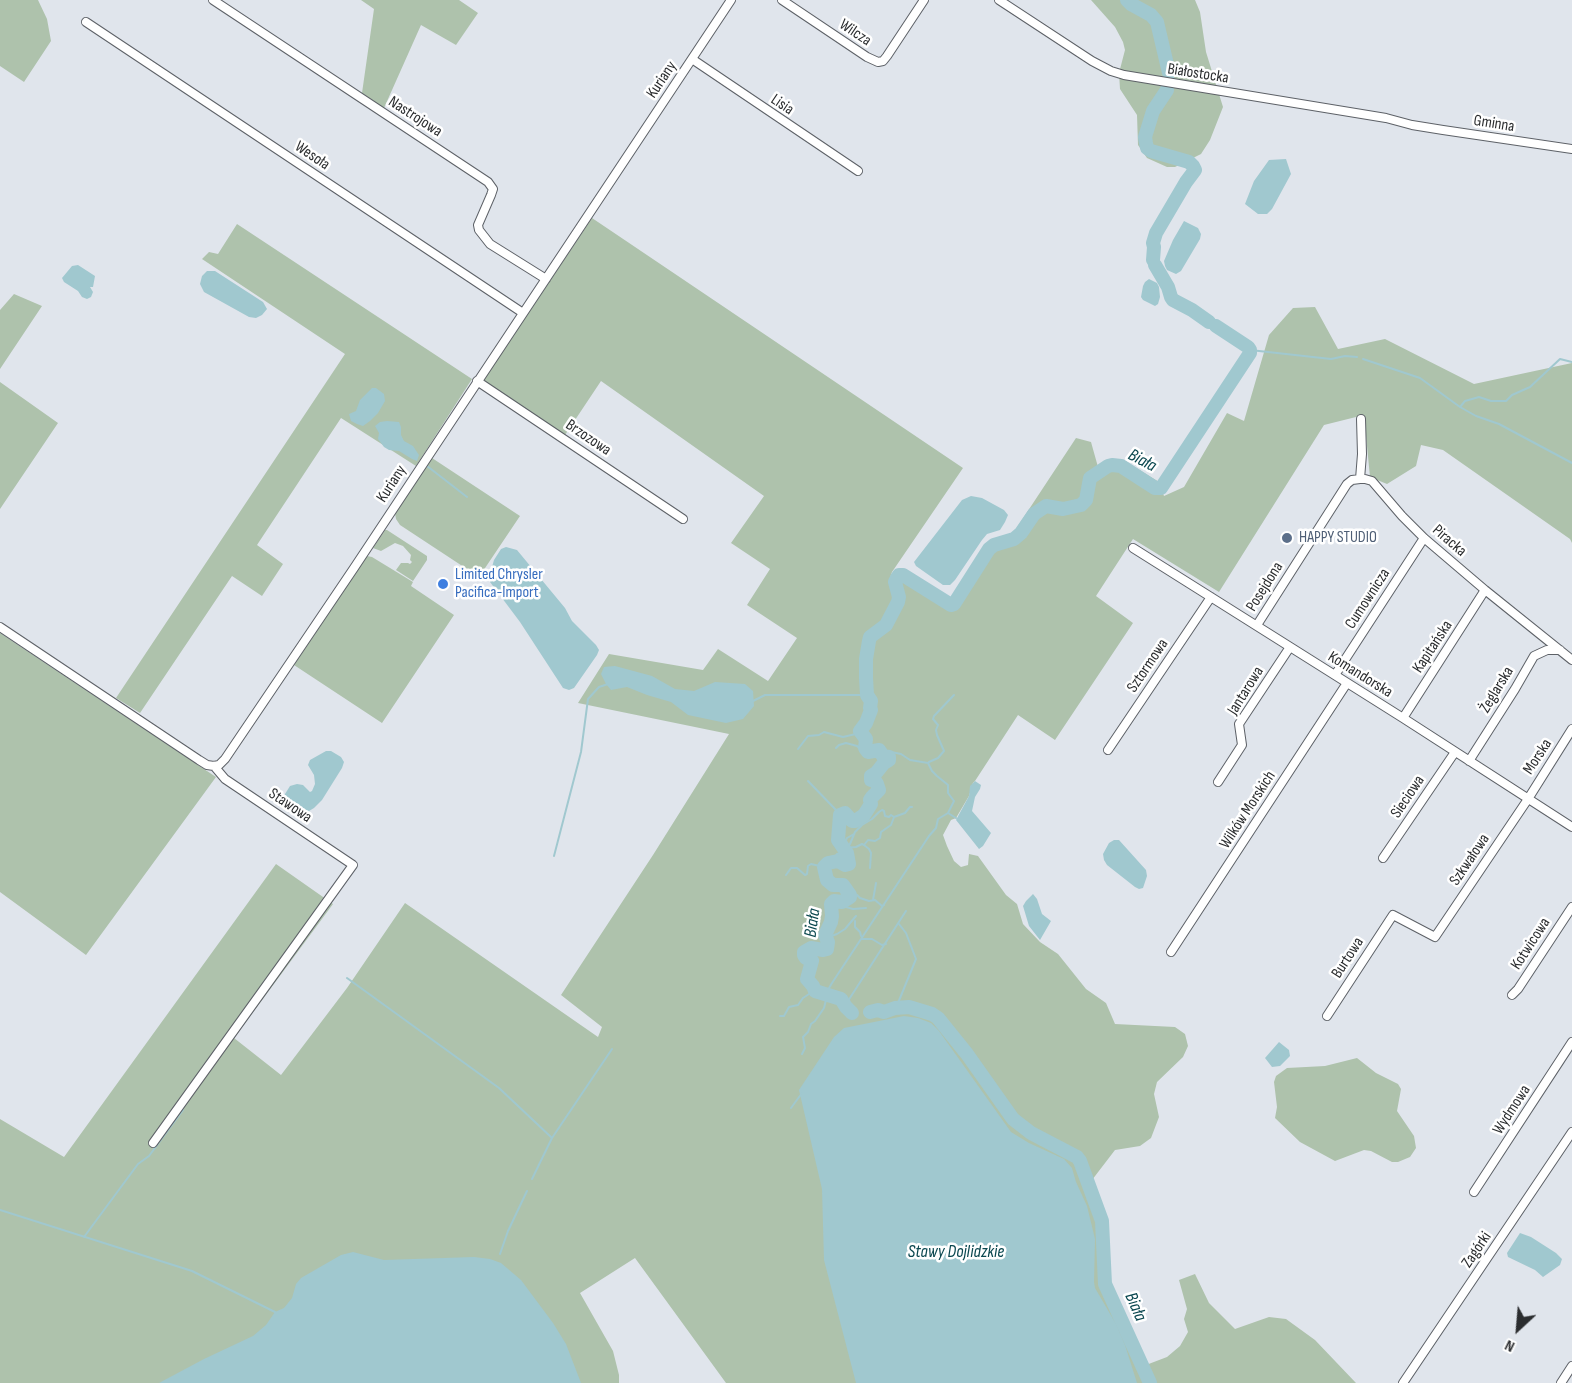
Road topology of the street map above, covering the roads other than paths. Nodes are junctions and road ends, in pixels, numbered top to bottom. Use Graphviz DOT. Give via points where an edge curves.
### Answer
graph roads {
  1 [pos="213,0"];
  2 [pos="731,0"];
  3 [pos="782,0"];
  4 [pos="924,0"];
  5 [pos="999,0"];
  6 [pos="86,22"];
  7 [pos="692,59"];
  8 [pos="1412,124"];
  9 [pos="1572,149"];
  10 [pos="858,171"];
  11 [pos="546,279"];
  12 [pos="523,313"];
  13 [pos="477,381"];
  14 [pos="1361,419"];
  15 [pos="1360,479"];
  16 [pos="683,519"];
  17 [pos="1424,538"];
  18 [pos="1133,548"];
  19 [pos="1485,590"];
  20 [pos="1211,597"];
  21 [pos="1257,625"];
  22 [pos="0,627"];
  23 [pos="1290,647"];
  24 [pos="1560,650"];
  25 [pos="1572,660"];
  26 [pos="1335,675"];
  27 [pos="1347,682"];
  28 [pos="1403,718"];
  29 [pos="1572,729"];
  30 [pos="1108,750"];
  31 [pos="1455,752"];
  32 [pos="1468,761"];
  33 [pos="214,766"];
  34 [pos="1218,782"];
  35 [pos="1528,799"];
  36 [pos="1572,827"];
  37 [pos="1383,858"];
  38 [pos="1572,907"];
  39 [pos="1393,915"];
  40 [pos="1171,952"];
  41 [pos="1512,995"];
  42 [pos="1327,1016"];
  43 [pos="1572,1042"];
  44 [pos="1572,1132"];
  45 [pos="153,1143"];
  46 [pos="1474,1192"];
  47 [pos="1572,1366"];
  48 [pos="1403,1383"];
  49 [pos="1561,1383"];
  1 -- 11 [label="street, Nastrojowa" via="488,182 493,189 479,230 490,244"];
  2 -- 7 [label="street, Kuriany"];
  3 -- 4 [label="street, Wilcza" via="878,62 887,56"];
  5 -- 8 [label="street, Białostocka" via="1111,71"];
  6 -- 12 [label="street, Wesoła"];
  7 -- 10 [label="street, Lisia"];
  7 -- 11 [label="street, Kuriany"];
  8 -- 9 [label="street, Gminna"];
  11 -- 12 [label="street, Kuriany"];
  12 -- 13 [label="street, Kuriany"];
  13 -- 16 [label="street, Brzozowa"];
  13 -- 33 [label="street, Kuriany" via="225,759"];
  14 -- 15 [label="street"];
  15 -- 17 [label="street, Piracka" via="1376,486"];
  15 -- 21 [label="street, Posejdona" via="1347,484"];
  17 -- 19 [label="street, Piracka"];
  17 -- 26 [label="street, Cumownicza"];
  18 -- 20 [label="street, Komandorska"];
  19 -- 24 [label="street, Piracka"];
  19 -- 28 [label="street, Kapitańska"];
  20 -- 21 [label="street, Komandorska"];
  20 -- 30 [label="street, Sztormowa"];
  21 -- 23 [label="street, Komandorska"];
  22 -- 33 [label="street" via="199,760"];
  23 -- 26 [label="street, Komandorska"];
  23 -- 34 [label="street, Jantarowa" via="1239,724 1242,745"];
  24 -- 25 [label="street, Piracka"];
  24 -- 32 [label="street, Żeglarska" via="1534,656"];
  26 -- 27 [label="street, Komandorska"];
  27 -- 28 [label="street, Komandorska"];
  27 -- 40 [label="street, Wilków Morskich"];
  28 -- 31 [label="street, Komandorska"];
  29 -- 35 [label="street, Morska"];
  31 -- 32 [label="street, Komandorska"];
  31 -- 37 [label="street, Sieciowa"];
  32 -- 35 [label="street, Komandorska"];
  33 -- 45 [label="street, Stawowa" via="225,779 353,865"];
  35 -- 36 [label="street, Komandorska"];
  35 -- 39 [label="street, Szkwałowa" via="1435,937"];
  38 -- 41 [label="street, Kotwicowa"];
  39 -- 42 [label="street, Burtowa"];
  43 -- 46 [label="street, Wydmowa"];
  44 -- 48 [label="street, Zagórki"];
  47 -- 49 [label="street"];
}
